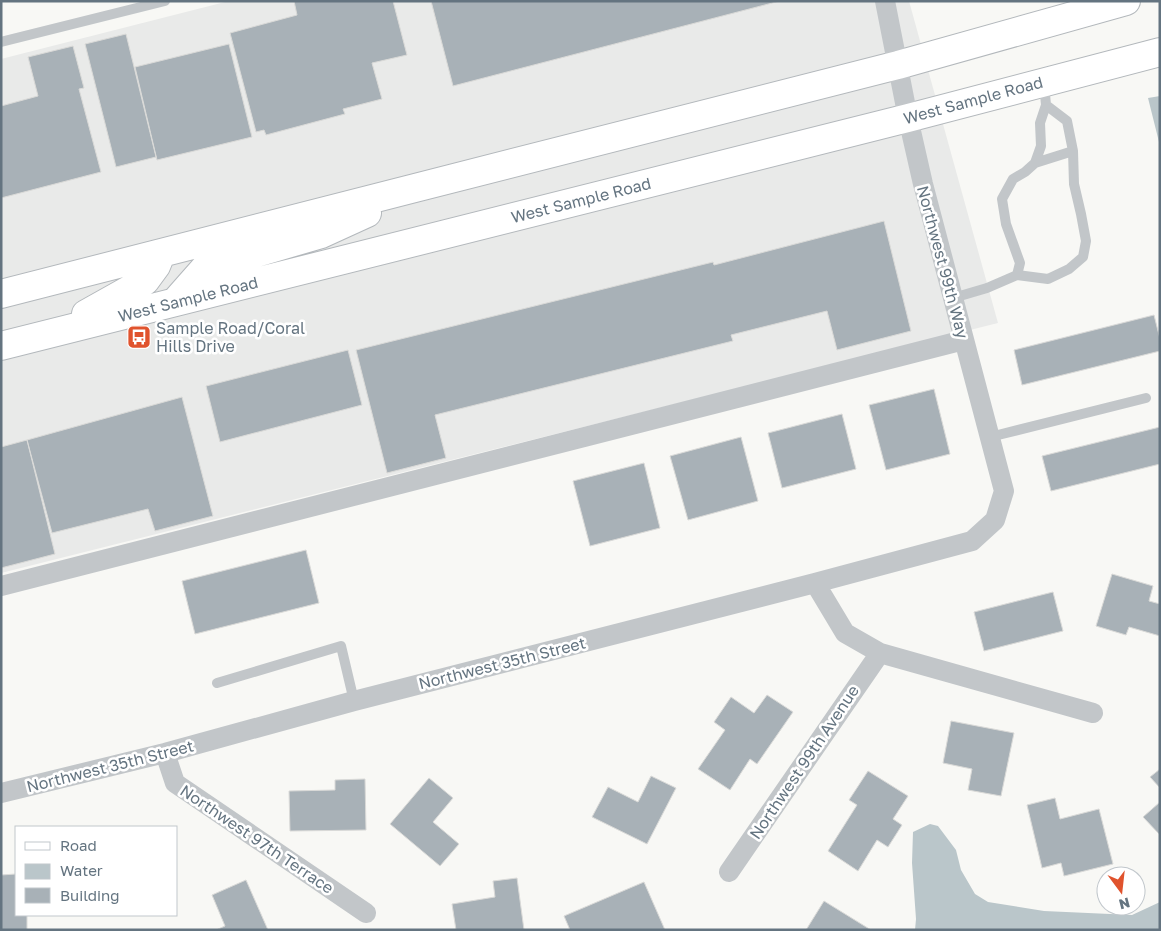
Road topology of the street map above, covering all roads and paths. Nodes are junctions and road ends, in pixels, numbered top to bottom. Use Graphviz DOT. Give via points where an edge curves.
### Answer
graph roads {
  1 [pos="165,1"];
  2 [pos="885,1"];
  3 [pos="1126,1"];
  4 [pos="1096,5"];
  5 [pos="1,42"];
  6 [pos="1160,52"];
  7 [pos="898,65"];
  8 [pos="1045,93"];
  9 [pos="908,118"];
  10 [pos="1073,151"];
  11 [pos="1035,163"];
  12 [pos="414,188"];
  13 [pos="161,254"];
  14 [pos="1017,274"];
  15 [pos="1,294"];
  16 [pos="952,298"];
  17 [pos="175,302"];
  18 [pos="54,332"];
  19 [pos="964,340"];
  20 [pos="1,346"];
  21 [pos="1146,398"];
  22 [pos="990,437"];
  23 [pos="995,520"];
  24 [pos="815,583"];
  25 [pos="1,586"];
  26 [pos="880,653"];
  27 [pos="216,683"];
  28 [pos="354,701"];
  29 [pos="1093,713"];
  30 [pos="165,753"];
  31 [pos="1,793"];
  32 [pos="729,872"];
  33 [pos="366,913"];
  1 -- 5 [label="lane"];
  2 -- 7 [label="street, Northwest 99th Way"];
  3 -- 4 [label="main road"];
  4 -- 7 [label="main road"];
  6 -- 8 [label="main road, West Sample Road"];
  7 -- 9 [label="street, Northwest 99th Way"];
  7 -- 12 [label="main road"];
  8 -- 9 [label="main road, West Sample Road"];
  8 -- 10 [label="lane" via="1067,121"];
  8 -- 11 [label="lane" via="1040,123 1041,146"];
  9 -- 16 [label="street, Northwest 99th Way"];
  9 -- 17 [label="main road, West Sample Road"];
  10 -- 11 [label="lane"];
  10 -- 14 [label="lane" via="1074,184 1086,241 1083,257 1070,269 1048,279"];
  11 -- 14 [label="lane" via="1013,179 1002,199 1006,224 1020,263"];
  12 -- 13 [label="main road"];
  12 -- 17 [label="main road" via="321,234 204,268"];
  13 -- 15 [label="main road"];
  13 -- 18 [label="main road" via="145,281"];
  14 -- 16 [label="lane"];
  16 -- 19 [label="street, Northwest 99th Way"];
  17 -- 18 [label="main road, West Sample Road"];
  18 -- 20 [label="main road, West Sample Road"];
  19 -- 22 [label="street, Northwest 99th Way"];
  19 -- 25 [label="street"];
  21 -- 22 [label="lane"];
  22 -- 23 [label="street, Northwest 99th Way" via="1004,491"];
  23 -- 24 [label="street, Northwest 35th Street" via="972,541"];
  24 -- 26 [label="street" via="845,633"];
  24 -- 28 [label="street, Northwest 35th Street"];
  26 -- 29 [label="street"];
  26 -- 32 [label="street, Northwest 99th Avenue"];
  27 -- 28 [label="lane" via="341,646"];
  28 -- 30 [label="street, Northwest 35th Street"];
  30 -- 31 [label="street, Northwest 35th Street"];
  30 -- 33 [label="street, Northwest 97th Terrace" via="175,783"];
}
